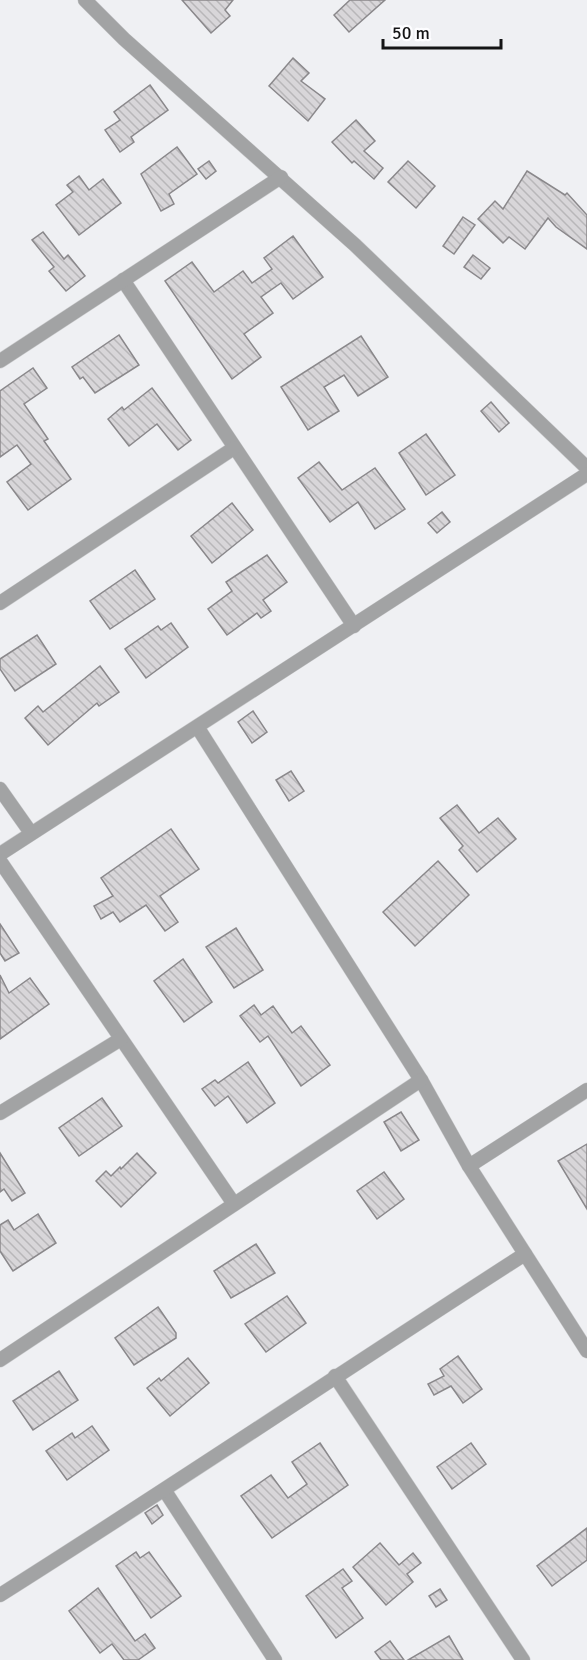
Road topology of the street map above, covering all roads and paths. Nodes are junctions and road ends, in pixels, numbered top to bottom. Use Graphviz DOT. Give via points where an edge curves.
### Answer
graph roads {
  1 [pos="85,0"];
  2 [pos="281,177"];
  3 [pos="123,280"];
  4 [pos="0,361"];
  5 [pos="234,448"];
  6 [pos="587,468"];
  7 [pos="587,474"];
  8 [pos="0,603"];
  9 [pos="354,626"];
  10 [pos="198,728"];
  11 [pos="0,789"];
  12 [pos="31,833"];
  13 [pos="0,854"];
  14 [pos="0,861"];
  15 [pos="121,1039"];
  16 [pos="422,1080"];
  17 [pos="587,1090"];
  18 [pos="0,1113"];
  19 [pos="469,1166"];
  20 [pos="234,1204"];
  21 [pos="525,1254"];
  22 [pos="587,1351"];
  23 [pos="0,1360"];
  24 [pos="335,1376"];
  25 [pos="165,1491"];
  26 [pos="0,1595"];
  27 [pos="275,1660"];
  28 [pos="523,1660"];
  1 -- 2 [label="street"];
  2 -- 3 [label="street"];
  2 -- 6 [label="street"];
  3 -- 4 [label="street"];
  3 -- 5 [label="street"];
  5 -- 8 [label="street"];
  5 -- 9 [label="street"];
  7 -- 9 [label="street"];
  9 -- 10 [label="street"];
  10 -- 12 [label="street"];
  10 -- 16 [label="street"];
  11 -- 12 [label="street"];
  12 -- 13 [label="street"];
  14 -- 15 [label="street"];
  15 -- 18 [label="street"];
  15 -- 20 [label="street"];
  16 -- 19 [label="street"];
  16 -- 20 [label="street"];
  17 -- 19 [label="street"];
  19 -- 21 [label="street"];
  20 -- 23 [label="street"];
  21 -- 22 [label="street"];
  21 -- 24 [label="street"];
  24 -- 25 [label="street"];
  24 -- 28 [label="street"];
  25 -- 26 [label="street"];
  25 -- 27 [label="street"];
}
